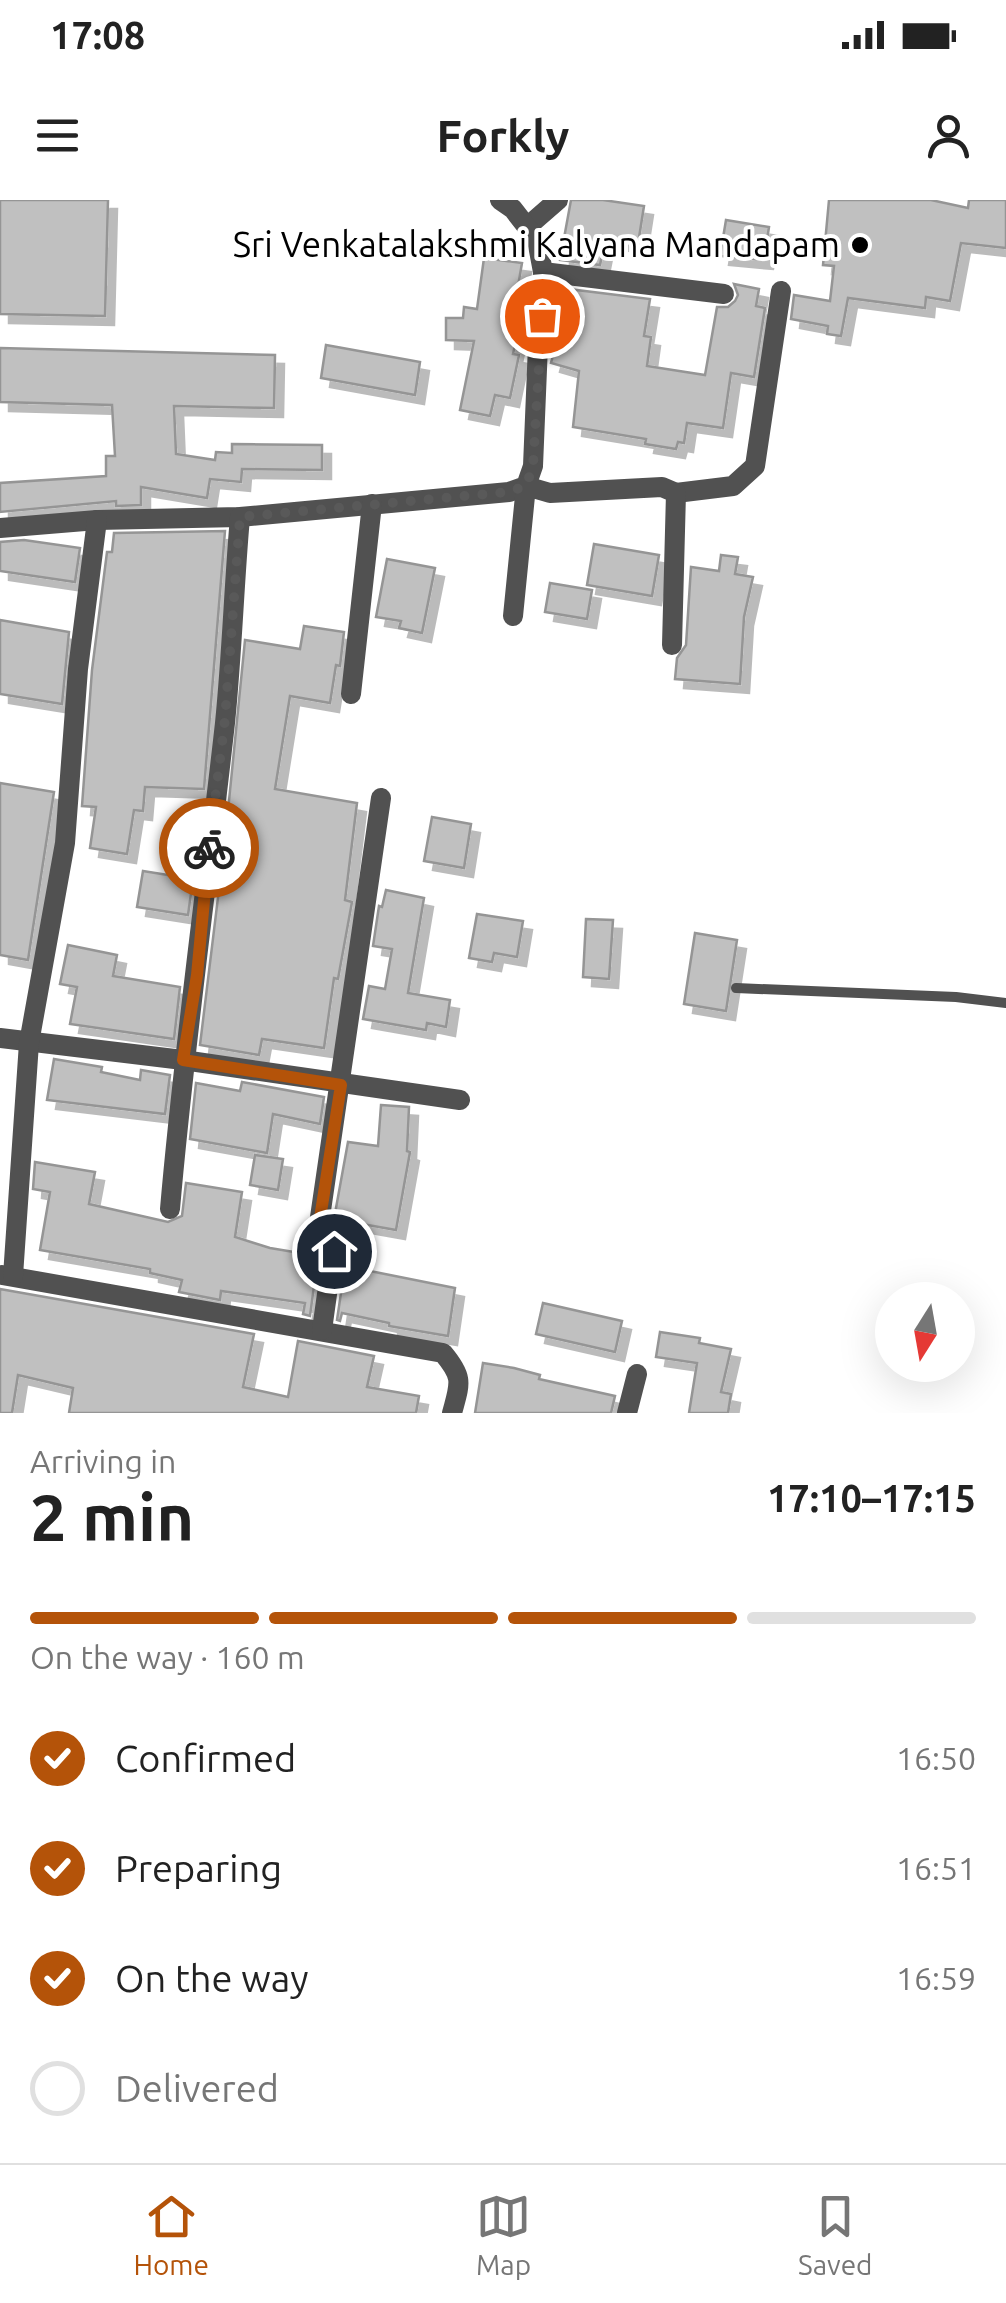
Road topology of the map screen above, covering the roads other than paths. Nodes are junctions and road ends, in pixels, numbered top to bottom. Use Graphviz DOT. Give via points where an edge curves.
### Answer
graph roads {
  1 [pos="500,200"];
  2 [pos="558,200"];
  3 [pos="527,228"];
  4 [pos="543,272"];
  5 [pos="781,291"];
  6 [pos="724,294"];
  7 [pos="526,486"];
  8 [pos="676,493"];
  9 [pos="372,504"];
  10 [pos="240,517"];
  11 [pos="97,520"];
  12 [pos="0,528"];
  13 [pos="513,616"];
  14 [pos="672,646"];
  15 [pos="352,694"];
  16 [pos="381,798"];
  17 [pos="736,988"];
  18 [pos="1006,1002"];
  19 [pos="0,1038"];
  20 [pos="28,1042"];
  21 [pos="183,1060"];
  22 [pos="341,1085"];
  23 [pos="460,1100"];
  24 [pos="170,1209"];
  25 [pos="7,1275"];
  26 [pos="322,1330"];
  27 [pos="637,1374"];
  28 [pos="452,1413"];
  29 [pos="627,1413"];
  1 -- 3 [label="street"];
  2 -- 3 [label="street"];
  3 -- 4 [label="street" via="537,240"];
  4 -- 6 [label="street"];
  4 -- 7 [label="street" via="533,466"];
  5 -- 8 [label="street" via="754,466 733,486"];
  7 -- 8 [label="street" via="550,493 662,487"];
  7 -- 9 [label="street"];
  7 -- 13 [label="street"];
  8 -- 14 [label="street"];
  9 -- 10 [label="street"];
  9 -- 15 [label="street"];
  10 -- 11 [label="street"];
  10 -- 21 [label="street" via="225,719"];
  11 -- 12 [label="street"];
  11 -- 20 [label="street" via="65,843"];
  16 -- 22 [label="street"];
  17 -- 18 [label="lane"];
  19 -- 20 [label="street"];
  20 -- 21 [label="street"];
  20 -- 25 [label="street"];
  21 -- 22 [label="street"];
  21 -- 24 [label="street"];
  22 -- 23 [label="street"];
  22 -- 26 [label="street" via="318,1231 334,1251"];
  25 -- 26 [label="street"];
  26 -- 28 [label="street" via="442,1354 458,1370"];
  27 -- 29 [label="street"];
}
